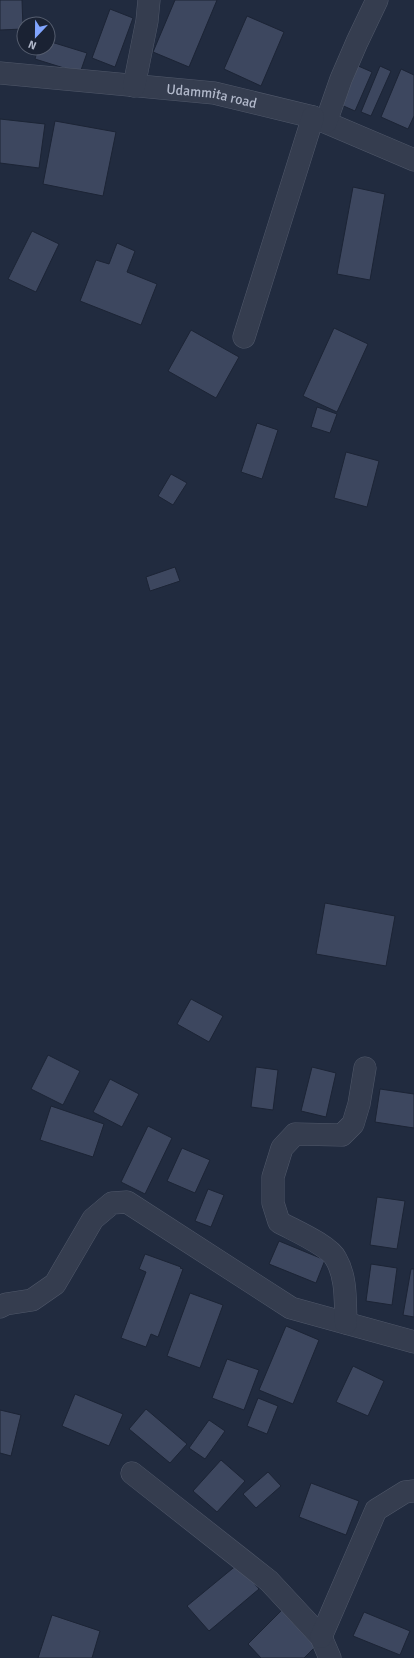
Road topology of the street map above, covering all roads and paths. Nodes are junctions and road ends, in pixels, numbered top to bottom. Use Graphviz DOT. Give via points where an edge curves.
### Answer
graph roads {
  1 [pos="149,0"];
  2 [pos="377,0"];
  3 [pos="0,73"];
  4 [pos="134,86"];
  5 [pos="320,120"];
  6 [pos="414,160"];
  7 [pos="244,337"];
  8 [pos="365,1068"];
  9 [pos="0,1307"];
  10 [pos="346,1323"];
  11 [pos="414,1342"];
  12 [pos="132,1473"];
  13 [pos="414,1491"];
  14 [pos="321,1637"];
  15 [pos="330,1658"];
  1 -- 4 [label="street"];
  2 -- 5 [label="street"];
  3 -- 4 [label="street, Udammita road"];
  4 -- 5 [label="street, Udammita road" via="214,93"];
  5 -- 6 [label="street, Udammita road"];
  5 -- 7 [label="street"];
  8 -- 10 [label="street" via="360,1104 353,1124 342,1135 295,1134 282,1148 273,1177 273,1203 279,1222 321,1244 336,1258 344,1281"];
  9 -- 10 [label="street" via="32,1300 55,1284 93,1219 112,1203 127,1202 291,1308"];
  10 -- 11 [label="street"];
  12 -- 14 [label="street" via="269,1582"];
  13 -- 14 [label="street" via="405,1492 376,1510"];
  14 -- 15 [label="street"];
}
